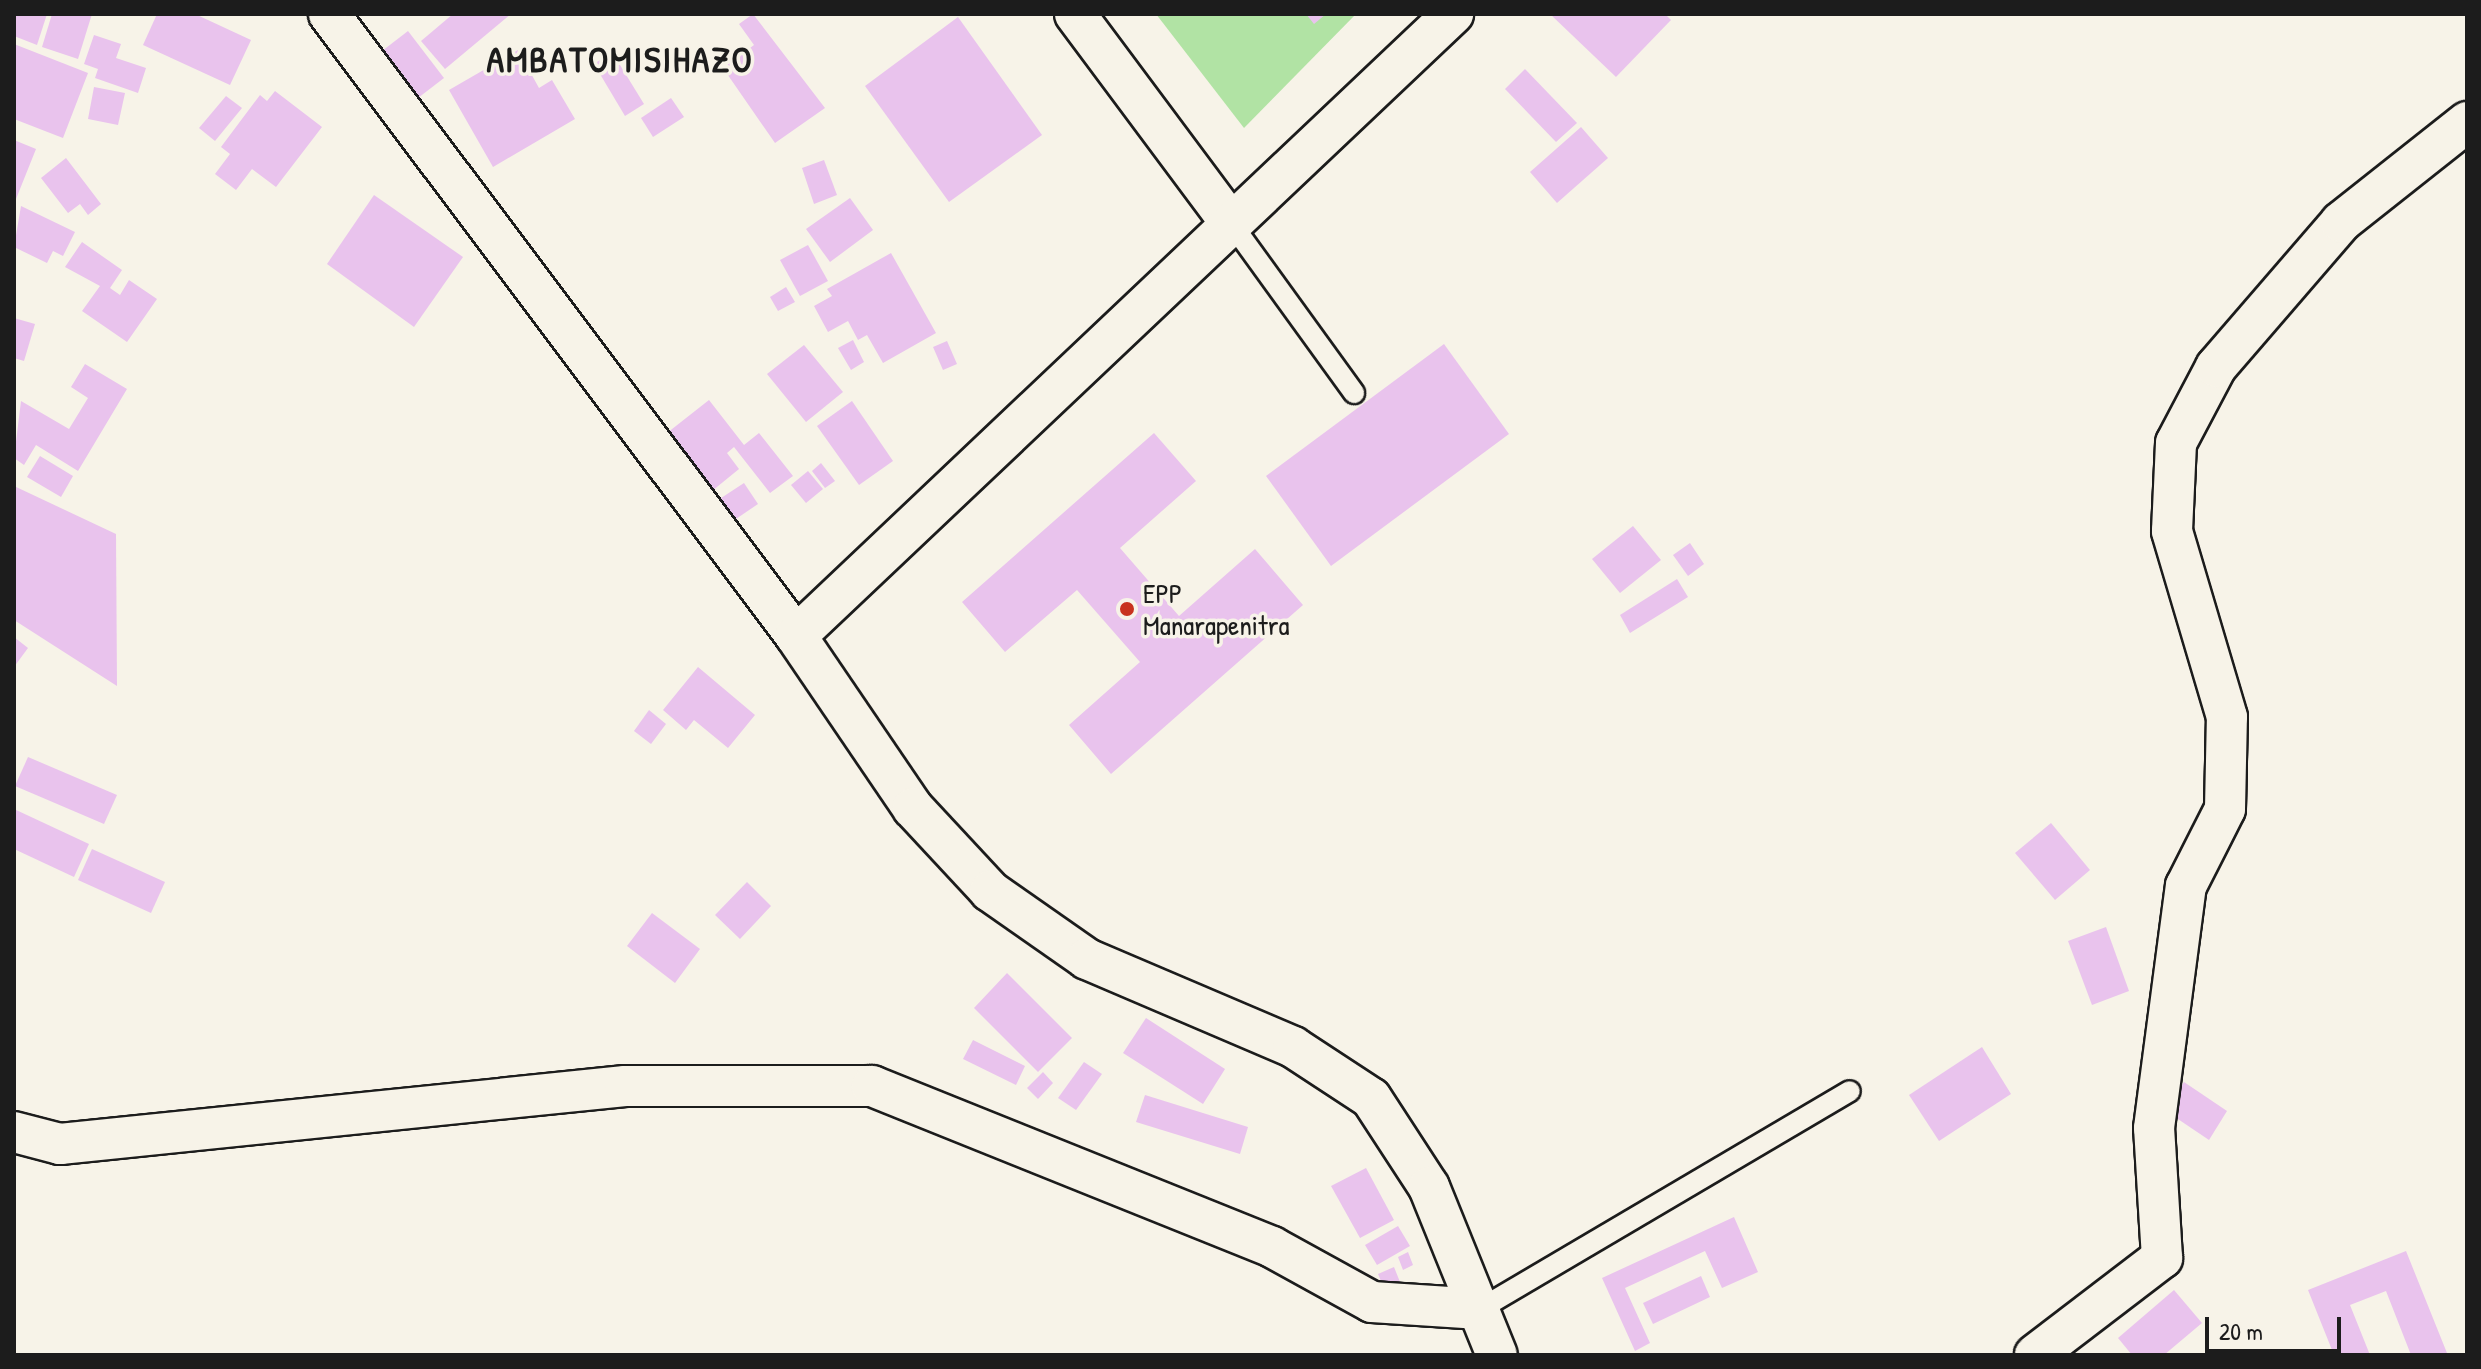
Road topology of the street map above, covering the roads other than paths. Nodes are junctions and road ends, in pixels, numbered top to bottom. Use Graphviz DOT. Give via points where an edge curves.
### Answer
graph roads {
  1 [pos="329,14"];
  2 [pos="1075,14"];
  3 [pos="1453,14"];
  4 [pos="2467,122"];
  5 [pos="1231,223"];
  6 [pos="1354,393"];
  7 [pos="796,636"];
  8 [pos="1850,1091"];
  9 [pos="14,1132"];
  10 [pos="1480,1309"];
  11 [pos="1497,1355"];
  12 [pos="2035,1355"];
  1 -- 7 [label="street"];
  2 -- 5 [label="street"];
  3 -- 5 [label="street"];
  4 -- 12 [label="street" via="2341,222 2216,367 2176,443 2172,531 2227,717 2225,809 2186,886 2154,1128 2162,1258"];
  5 -- 6 [label="lane"];
  5 -- 7 [label="street"];
  7 -- 10 [label="street" via="913,808 990,891 1087,959 1293,1047 1371,1098 1429,1187"];
  8 -- 10 [label="lane"];
  9 -- 10 [label="street" via="60,1144 625,1086 872,1086 1272,1247 1372,1302"];
  10 -- 11 [label="street"];
}
